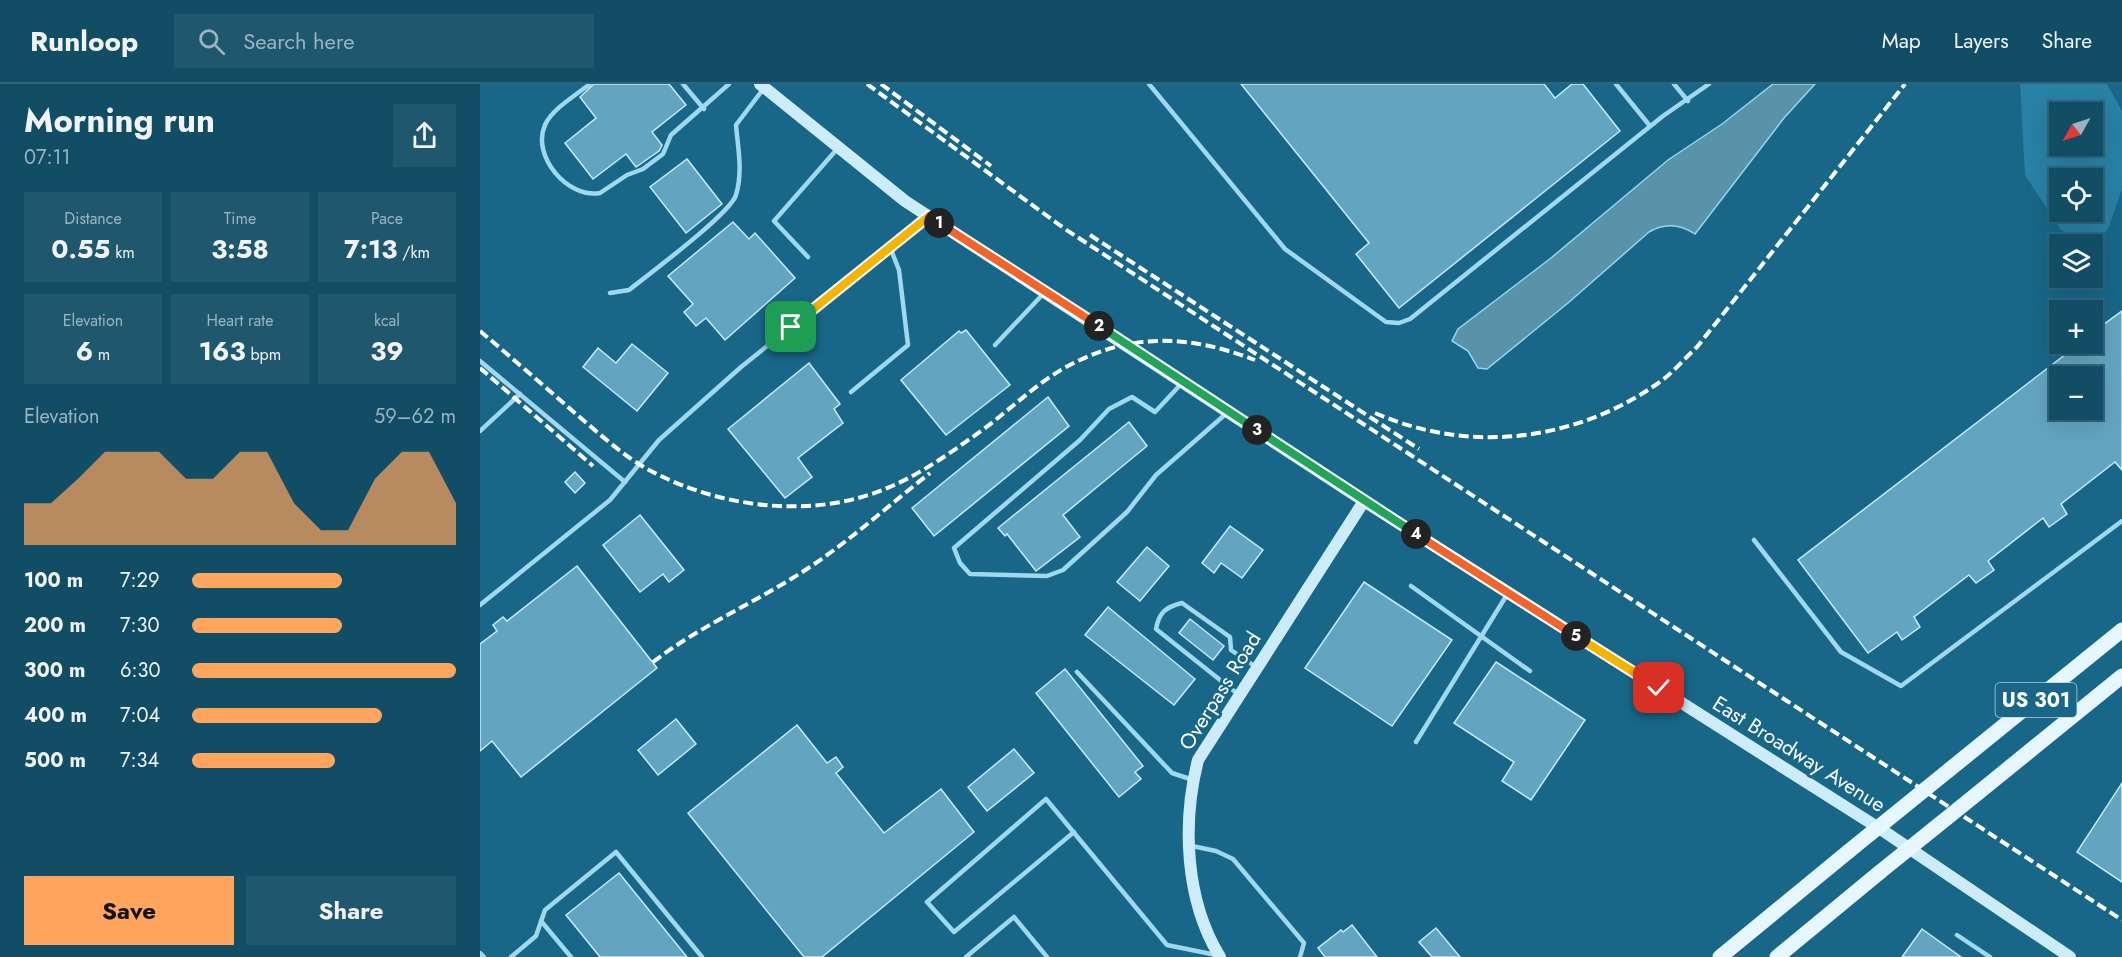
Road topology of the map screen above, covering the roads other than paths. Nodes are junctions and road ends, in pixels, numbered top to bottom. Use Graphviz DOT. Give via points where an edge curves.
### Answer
graph roads {
  1 [pos="590,84"];
  2 [pos="683,84"];
  3 [pos="729,84"];
  4 [pos="1149,84"];
  5 [pos="1616,84"];
  6 [pos="1674,84"];
  7 [pos="1709,84"];
  8 [pos="762,86"];
  9 [pos="1688,101"];
  10 [pos="704,109"];
  11 [pos="1650,126"];
  12 [pos="838,147"];
  13 [pos="929,216"];
  14 [pos="890,247"];
  15 [pos="808,257"];
  16 [pos="1046,291"];
  17 [pos="610,293"];
  18 [pos="995,345"];
  19 [pos="480,361"];
  20 [pos="1184,381"];
  21 [pos="851,392"];
  22 [pos="520,394"];
  23 [pos="1229,412"];
  24 [pos="480,431"];
  25 [pos="624,482"];
  26 [pos="1364,501"];
  27 [pos="2122,520"];
  28 [pos="1754,540"];
  29 [pos="1411,586"];
  30 [pos="1508,593"];
  31 [pos="480,605"];
  32 [pos="2122,630"];
  33 [pos="1482,635"];
  34 [pos="1257,668"];
  35 [pos="1530,671"];
  36 [pos="1077,672"];
  37 [pos="2122,676"];
  38 [pos="1239,695"];
  39 [pos="1416,742"];
  40 [pos="1192,780"];
  41 [pos="1074,832"];
  42 [pos="1189,846"];
  43 [pos="541,921"];
  44 [pos="1957,935"];
  45 [pos="1219,956"];
  46 [pos="511,957"];
  47 [pos="571,957"];
  48 [pos="702,957"];
  49 [pos="966,957"];
  50 [pos="1047,957"];
  51 [pos="1300,957"];
  52 [pos="1720,957"];
  53 [pos="1777,957"];
  54 [pos="1990,957"];
  55 [pos="2070,957"];
  1 -- 10 [label="lane" via="546,122 541,135 549,163 571,188 581,193 600,193 643,169 663,154 671,135"];
  2 -- 10 [label="lane"];
  3 -- 10 [label="lane"];
  4 -- 11 [label="lane" via="1285,249 1386,322 1410,319"];
  5 -- 11 [label="lane"];
  6 -- 9 [label="lane"];
  7 -- 9 [label="lane"];
  8 -- 12 [label="main road, East Broadway Avenue"];
  8 -- 17 [label="lane" via="736,125 741,172 736,197 719,216 629,290"];
  9 -- 11 [label="lane"];
  12 -- 13 [label="main road, East Broadway Avenue"];
  12 -- 15 [label="lane" via="774,221"];
  13 -- 14 [label="lane"];
  13 -- 16 [label="main road, East Broadway Avenue"];
  14 -- 21 [label="lane" via="899,270 908,345"];
  14 -- 25 [label="lane" via="698,405 659,440"];
  16 -- 18 [label="lane"];
  16 -- 20 [label="main road, East Broadway Avenue"];
  19 -- 22 [label="lane"];
  20 -- 23 [label="main road, East Broadway Avenue"];
  20 -- 23 [label="lane" via="1155,412 1132,397 1109,409 1080,440 954,548 960,563 970,574 1047,576 1063,570 1126,512 1156,476"];
  22 -- 24 [label="lane"];
  22 -- 25 [label="lane"];
  23 -- 26 [label="main road, East Broadway Avenue"];
  25 -- 31 [label="lane" via="610,500"];
  26 -- 30 [label="main road, East Broadway Avenue"];
  26 -- 34 [label="main road, Overpass Road"];
  27 -- 28 [label="lane" via="1902,686 1841,652"];
  29 -- 33 [label="lane"];
  30 -- 33 [label="lane"];
  30 -- 55 [label="main road, East Broadway Avenue" via="1885,832"];
  32 -- 52 [label="main road, US 301, bridge"];
  33 -- 35 [label="lane"];
  33 -- 39 [label="lane"];
  34 -- 38 [label="main road, Overpass Road"];
  34 -- 38 [label="lane" via="1231,650 1230,637 1182,603 1167,607 1158,618 1156,629"];
  36 -- 40 [label="lane" via="1172,773"];
  37 -- 53 [label="main road, US 301, bridge"];
  38 -- 40 [label="main road, Overpass Road" via="1198,760"];
  40 -- 42 [label="main road, Overpass Road"];
  41 -- 41 [label="lane" via="1046,799 927,902 954,932"];
  41 -- 45 [label="lane" via="1167,945"];
  42 -- 45 [label="main road, Overpass Road" via="1199,911"];
  42 -- 51 [label="lane" via="1233,859 1304,944"];
  43 -- 46 [label="lane" via="536,936"];
  43 -- 47 [label="lane"];
  43 -- 48 [label="lane" via="545,910 616,852"];
  44 -- 54 [label="lane"];
  49 -- 50 [label="lane" via="1014,918"];
}
